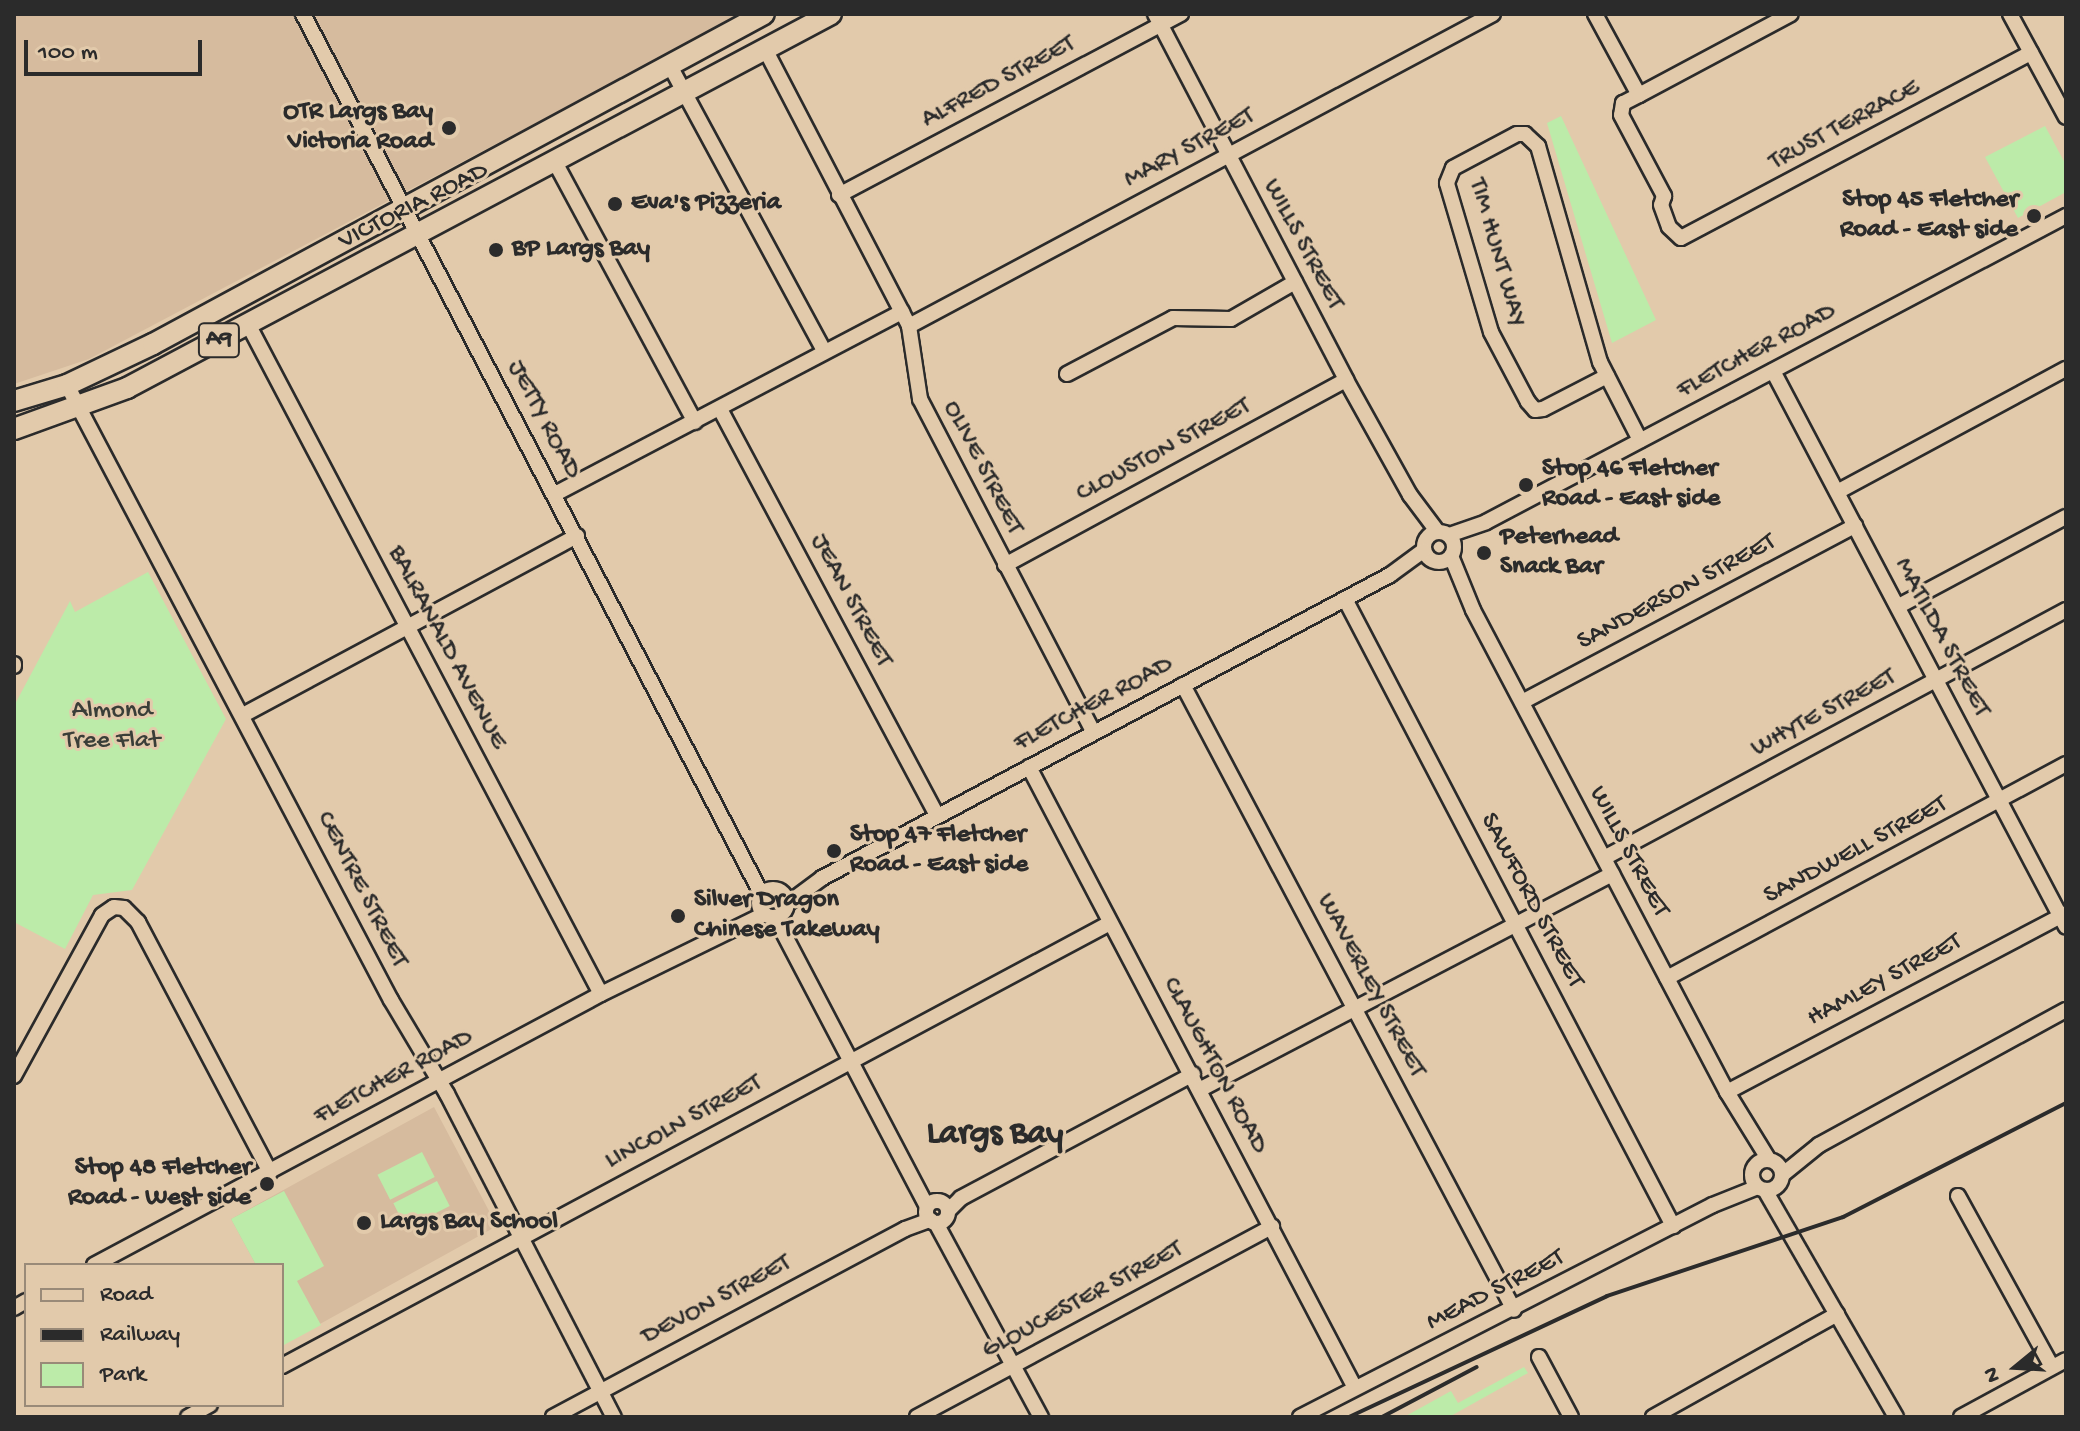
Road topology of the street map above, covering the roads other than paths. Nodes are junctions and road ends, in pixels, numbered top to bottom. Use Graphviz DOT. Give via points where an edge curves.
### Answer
graph roads {
  1 [pos="303,14"];
  2 [pos="764,14"];
  3 [pos="831,14"];
  4 [pos="1181,14"];
  5 [pos="1493,14"];
  6 [pos="1595,14"];
  7 [pos="1791,14"];
  8 [pos="2010,14"];
  9 [pos="1158,19"];
  10 [pos="765,49"];
  11 [pos="2031,53"];
  12 [pos="669,64"];
  13 [pos="684,95"];
  14 [pos="1639,95"];
  15 [pos="2066,117"];
  16 [pos="1229,156"];
  17 [pos="556,164"];
  18 [pos="839,195"];
  19 [pos="404,206"];
  20 [pos="2066,213"];
  21 [pos="417,234"];
  22 [pos="1295,282"];
  23 [pos="902,312"];
  24 [pos="248,324"];
  25 [pos="909,326"];
  26 [pos="824,351"];
  27 [pos="2066,369"];
  28 [pos="1773,371"];
  29 [pos="1067,374"];
  30 [pos="1607,376"];
  31 [pos="1346,380"];
  32 [pos="67,385"];
  33 [pos="14,401"];
  34 [pos="79,409"];
  35 [pos="720,409"];
  36 [pos="695,422"];
  37 [pos="14,429"];
  38 [pos="1640,440"];
  39 [pos="1839,491"];
  40 [pos="555,494"];
  41 [pos="2066,517"];
  42 [pos="1855,526"];
  43 [pos="577,536"];
  44 [pos="1439,548"];
  45 [pos="1005,565"];
  46 [pos="1345,599"];
  47 [pos="1899,606"];
  48 [pos="2066,610"];
  49 [pos="408,627"];
  50 [pos="1937,681"];
  51 [pos="1183,685"];
  52 [pos="1522,702"];
  53 [pos="243,715"];
  54 [pos="1093,732"];
  55 [pos="2066,764"];
  56 [pos="1029,767"];
  57 [pos="2000,801"];
  58 [pos="937,816"];
  59 [pos="1604,858"];
  60 [pos="1612,874"];
  61 [pos="773,903"];
  62 [pos="2064,919"];
  63 [pos="1110,923"];
  64 [pos="1516,924"];
  65 [pos="1667,978"];
  66 [pos="601,994"];
  67 [pos="1354,1008"];
  68 [pos="2066,1010"];
  69 [pos="854,1060"];
  70 [pos="1193,1074"];
  71 [pos="14,1076"];
  72 [pos="438,1082"];
  73 [pos="1201,1089"];
  74 [pos="1727,1092"];
  75 [pos="270,1172"];
  76 [pos="1767,1175"];
  77 [pos="1958,1196"];
  78 [pos="937,1212"];
  79 [pos="1673,1226"];
  80 [pos="1272,1227"];
  81 [pos="519,1238"];
  82 [pos="102,1263"];
  83 [pos="1514,1310"];
  84 [pos="1837,1314"];
  85 [pos="1539,1357"];
  86 [pos="2059,1363"];
  87 [pos="284,1365"];
  88 [pos="1013,1365"];
  89 [pos="1355,1388"];
  90 [pos="600,1391"];
  91 [pos="206,1407"];
  92 [pos="186,1417"];
  93 [pos="553,1417"];
  94 [pos="614,1417"];
  95 [pos="917,1417"];
  96 [pos="1041,1417"];
  97 [pos="1300,1417"];
  98 [pos="1571,1417"];
  99 [pos="1653,1417"];
  100 [pos="1896,1417"];
  101 [pos="1961,1417"];
  1 -- 19 [label="street, JETTY ROAD"];
  2 -- 12 [label="highway, VICTORIA ROAD / A9"];
  3 -- 10 [label="highway, VICTORIA ROAD / A9"];
  4 -- 9 [label="street, ALFRED STREET"];
  5 -- 16 [label="street, MARY STREET"];
  6 -- 14 [label="street"];
  7 -- 14 [label="street"];
  8 -- 11 [label="street"];
  9 -- 16 [label="street, WILLS STREET"];
  9 -- 18 [label="street, ALFRED STREET"];
  10 -- 13 [label="highway, VICTORIA ROAD / A9"];
  10 -- 18 [label="street, OLIVE STREET"];
  11 -- 14 [label="street, TRUST TERRACE" via="1681,238 1669,227 1661,205 1664,196 1621,115 1623,103"];
  11 -- 15 [label="street"];
  12 -- 13 [label="street"];
  12 -- 19 [label="highway, VICTORIA ROAD / A9"];
  13 -- 17 [label="highway, VICTORIA ROAD / A9"];
  13 -- 26 [label="street"];
  16 -- 22 [label="street, WILLS STREET"];
  16 -- 25 [label="street, MARY STREET"];
  17 -- 21 [label="highway, VICTORIA ROAD / A9"];
  17 -- 36 [label="street"];
  18 -- 23 [label="street, OLIVE STREET"];
  19 -- 21 [label="street, JETTY ROAD"];
  19 -- 32 [label="highway, VICTORIA ROAD / A9" via="153,344"];
  20 -- 28 [label="street, FLETCHER ROAD"];
  21 -- 24 [label="highway, VICTORIA ROAD / A9"];
  21 -- 40 [label="street, JETTY ROAD"];
  22 -- 29 [label="street" via="1231,319 1173,318"];
  22 -- 31 [label="street, WILLS STREET"];
  23 -- 25 [label="street, OLIVE STREET"];
  23 -- 26 [label="street"];
  24 -- 34 [label="highway, VICTORIA ROAD / A9"];
  24 -- 49 [label="street, BALRANALD AVENUE"];
  25 -- 45 [label="street, OLIVE STREET" via="920,399"];
  26 -- 35 [label="street"];
  27 -- 39 [label="street"];
  28 -- 38 [label="street, FLETCHER ROAD"];
  28 -- 39 [label="street, MATILDA STREET"];
  30 -- 30 [label="street, TIM HUNT WAY" via="1543,409 1535,410 1528,402 1491,332 1447,183 1453,168 1517,134 1532,139"];
  30 -- 38 [label="street, TIM HUNT WAY"];
  31 -- 44 [label="street, WILLS STREET"];
  31 -- 45 [label="street, CLOUSTON STREET"];
  32 -- 33 [label="highway, VICTORIA ROAD / A9"];
  32 -- 34 [label="street, CENTRE STREET"];
  34 -- 37 [label="highway, VICTORIA ROAD / A9"];
  34 -- 53 [label="street, CENTRE STREET"];
  35 -- 36 [label="street"];
  35 -- 58 [label="street, JEAN STREET"];
  36 -- 40 [label="street"];
  38 -- 44 [label="street, FLETCHER ROAD"];
  39 -- 42 [label="street, MATILDA STREET"];
  40 -- 43 [label="street, JETTY ROAD"];
  41 -- 47 [label="street"];
  42 -- 47 [label="street, MATILDA STREET"];
  42 -- 52 [label="street, SANDERSON STREET"];
  43 -- 49 [label="street"];
  43 -- 61 [label="street, JETTY ROAD" via="740,850"];
  44 -- 46 [label="street, FLETCHER ROAD"];
  44 -- 52 [label="street, WILLS STREET"];
  45 -- 54 [label="street, OLIVE STREET"];
  46 -- 51 [label="street, FLETCHER ROAD"];
  46 -- 64 [label="street, SAWFORD STREET"];
  47 -- 50 [label="street, MATILDA STREET"];
  48 -- 50 [label="street, WHYTE STREET"];
  49 -- 53 [label="street"];
  49 -- 66 [label="street, BALRANALD AVENUE"];
  50 -- 57 [label="street, MATILDA STREET"];
  50 -- 59 [label="street, WHYTE STREET"];
  51 -- 54 [label="street, FLETCHER ROAD"];
  51 -- 67 [label="street, WAVERLEY STREET"];
  52 -- 59 [label="street, WILLS STREET"];
  53 -- 72 [label="street, CENTRE STREET"];
  54 -- 56 [label="street, FLETCHER ROAD"];
  55 -- 57 [label="street, SANDWELL STREET"];
  56 -- 58 [label="street, FLETCHER ROAD"];
  56 -- 63 [label="street, CLAUGHTON ROAD"];
  57 -- 62 [label="street, MATILDA STREET"];
  57 -- 65 [label="street, SANDWELL STREET"];
  58 -- 61 [label="street, FLETCHER ROAD"];
  59 -- 60 [label="street, WILLS STREET"];
  60 -- 64 [label="street"];
  60 -- 65 [label="street, WILLS STREET"];
  61 -- 66 [label="street, FLETCHER ROAD"];
  61 -- 69 [label="street, JETTY ROAD"];
  62 -- 74 [label="street, HAMLEY STREET"];
  63 -- 69 [label="street, LINCOLN STREET"];
  63 -- 70 [label="street, CLAUGHTON ROAD"];
  64 -- 67 [label="street"];
  64 -- 79 [label="street, SAWFORD STREET"];
  65 -- 74 [label="street, WILLS STREET"];
  66 -- 72 [label="street, FLETCHER ROAD"];
  67 -- 73 [label="street"];
  67 -- 83 [label="street, WAVERLEY STREET"];
  68 -- 76 [label="street, MEAD STREET"];
  69 -- 78 [label="street, JETTY ROAD"];
  69 -- 81 [label="street, LINCOLN STREET"];
  70 -- 73 [label="street, CLAUGHTON ROAD"];
  70 -- 78 [label="street, DEVON STREET"];
  71 -- 75 [label="street" via="102,915 124,908 138,922"];
  72 -- 75 [label="street, FLETCHER ROAD"];
  72 -- 81 [label="street, CENTRE STREET"];
  73 -- 80 [label="street, CLAUGHTON ROAD"];
  74 -- 76 [label="street, WILLS STREET"];
  75 -- 82 [label="street, FLETCHER ROAD"];
  76 -- 79 [label="street, MEAD STREET"];
  76 -- 84 [label="street, WILLS STREET"];
  77 -- 86 [label="street"];
  78 -- 88 [label="street"];
  78 -- 90 [label="street, DEVON STREET"];
  79 -- 83 [label="street, MEAD STREET"];
  80 -- 88 [label="street, GLOUCESTER STREET"];
  80 -- 89 [label="street, CLAUGHTON ROAD"];
  81 -- 87 [label="street, LINCOLN STREET"];
  81 -- 90 [label="street, CENTRE STREET"];
  83 -- 89 [label="street, MEAD STREET"];
  84 -- 99 [label="street"];
  84 -- 100 [label="street, WILLS STREET"];
  85 -- 98 [label="street"];
  86 -- 101 [label="street"];
  88 -- 95 [label="street, GLOUCESTER STREET"];
  88 -- 96 [label="street"];
  89 -- 97 [label="street, MEAD STREET"];
  90 -- 93 [label="street, DEVON STREET"];
  90 -- 94 [label="street, CENTRE STREET"];
  91 -- 92 [label="street"];
}
